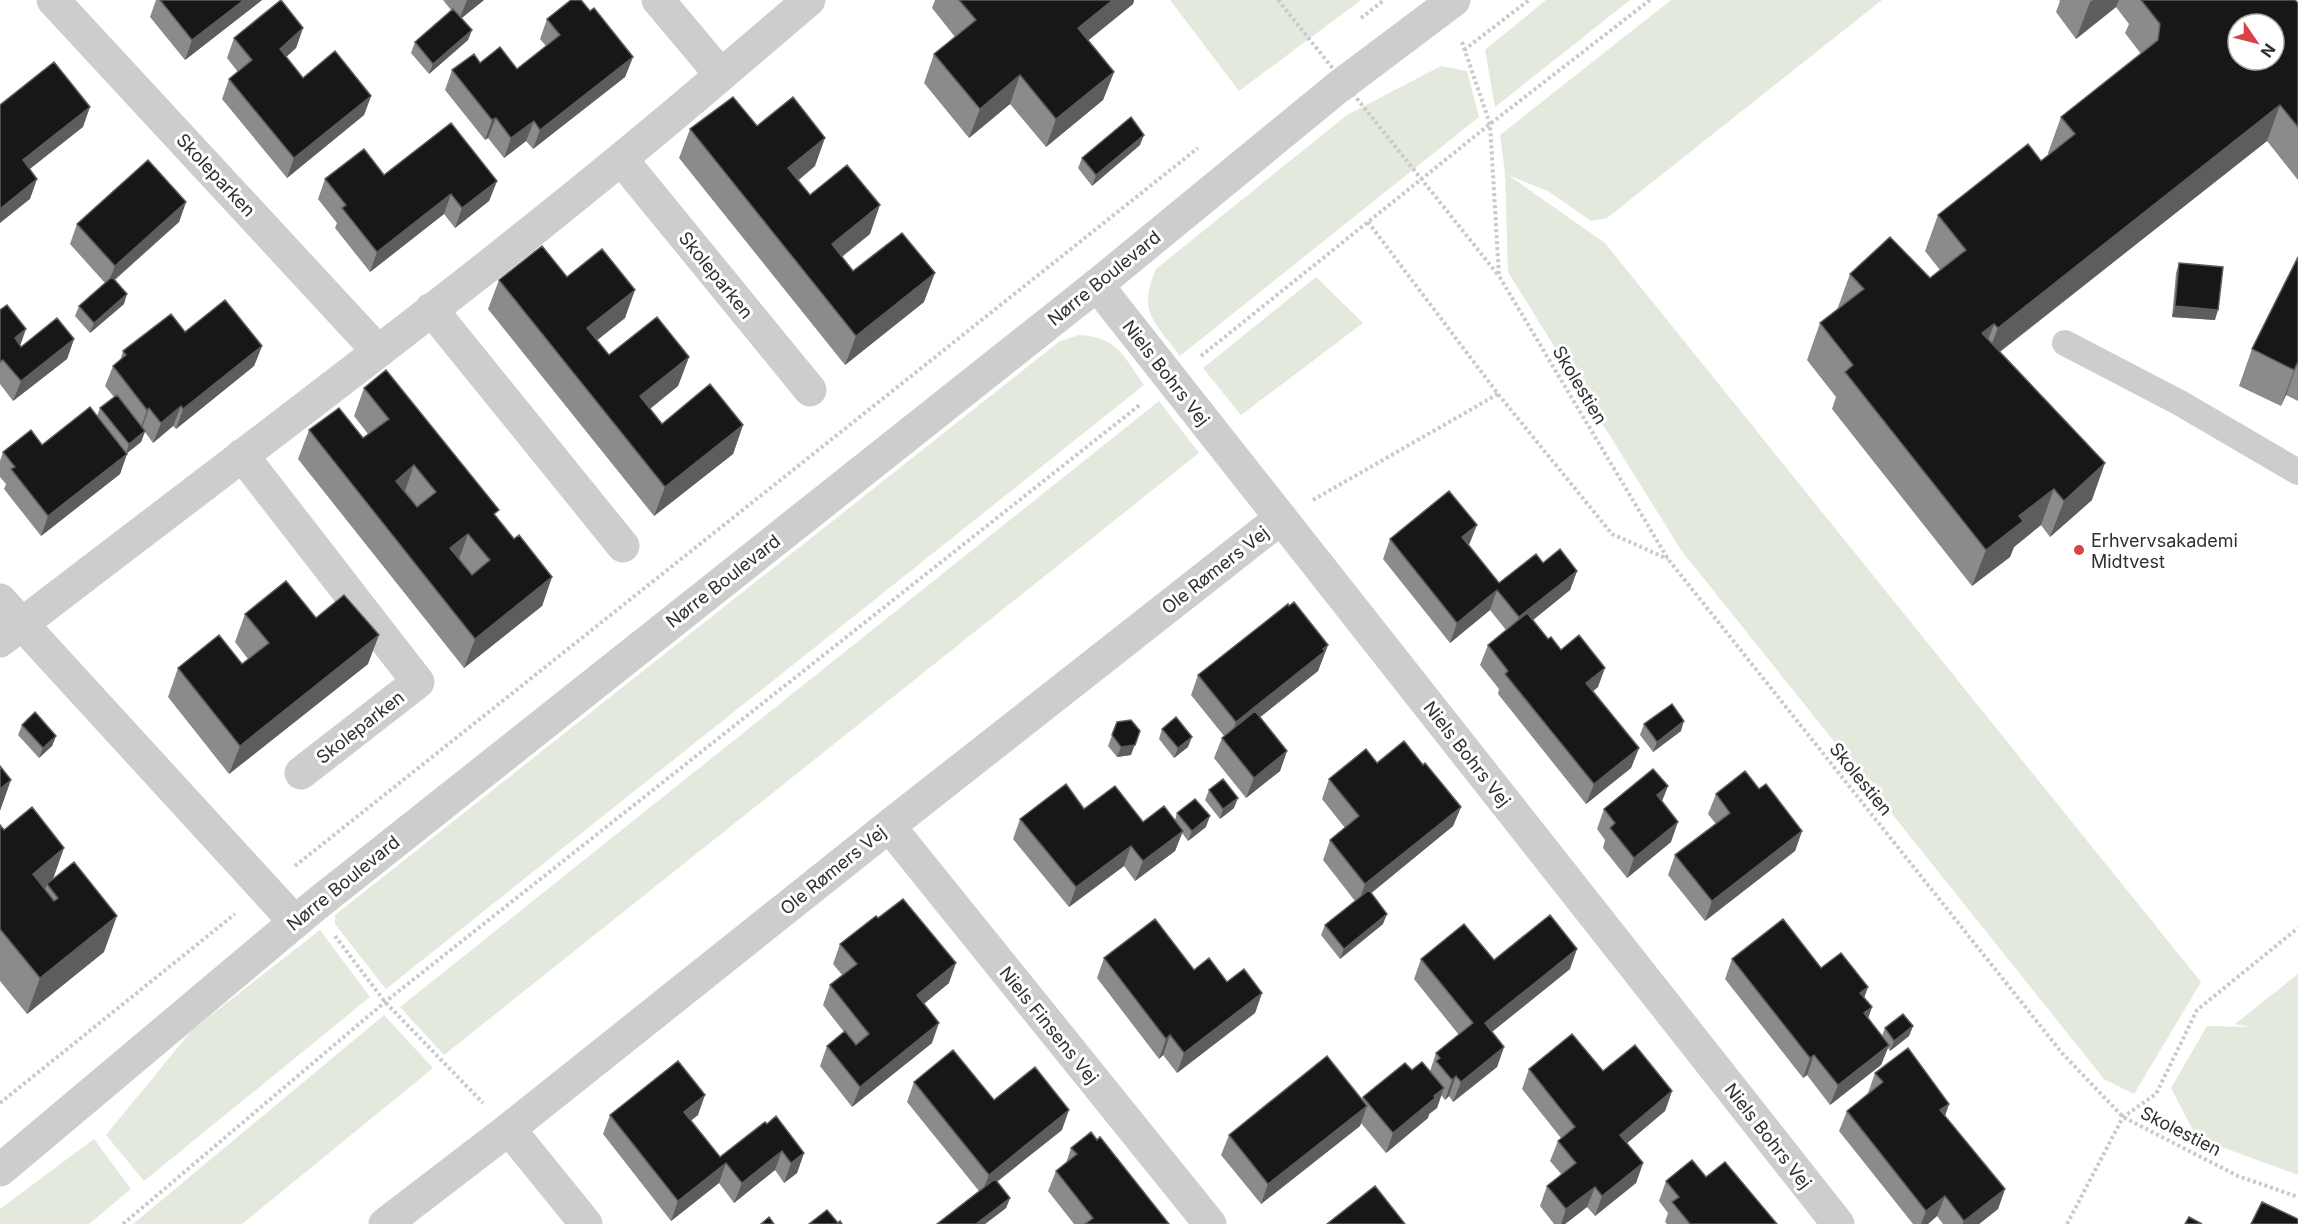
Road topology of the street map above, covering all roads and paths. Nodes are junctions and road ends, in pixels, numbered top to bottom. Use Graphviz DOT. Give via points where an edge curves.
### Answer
graph roads {
  1 [pos="53,0"];
  2 [pos="658,0"];
  3 [pos="809,0"];
  4 [pos="1278,0"];
  5 [pos="1384,0"];
  6 [pos="1529,0"];
  7 [pos="1650,0"];
  8 [pos="1451,2"];
  9 [pos="1356,22"];
  10 [pos="1328,45"];
  11 [pos="1464,50"];
  12 [pos="1318,52"];
  13 [pos="721,75"];
  14 [pos="1490,124"];
  15 [pos="1207,141"];
  16 [pos="622,160"];
  17 [pos="1368,222"];
  18 [pos="1499,276"];
  19 [pos="1097,285"];
  20 [pos="431,309"];
  21 [pos="2065,343"];
  22 [pos="378,351"];
  23 [pos="1171,380"];
  24 [pos="810,390"];
  25 [pos="1497,394"];
  26 [pos="242,455"];
  27 [pos="2298,472"];
  28 [pos="1281,518"];
  29 [pos="623,546"];
  30 [pos="1668,559"];
  31 [pos="0,600"];
  32 [pos="11,632"];
  33 [pos="301,772"];
  34 [pos="889,825"];
  35 [pos="265,890"];
  36 [pos="304,914"];
  37 [pos="2298,928"];
  38 [pos="385,1002"];
  39 [pos="0,1103"];
  40 [pos="2123,1117"];
  41 [pos="509,1129"];
  42 [pos="0,1170"];
  43 [pos="2298,1197"];
  44 [pos="123,1224"];
  45 [pos="385,1224"];
  46 [pos="586,1224"];
  47 [pos="1210,1224"];
  48 [pos="1838,1224"];
  49 [pos="2067,1224"];
  1 -- 22 [label="street, Skoleparken"];
  2 -- 13 [label="street"];
  3 -- 13 [label="street"];
  4 -- 18 [label="path, Skolestien, bridge"];
  5 -- 9 [label="path"];
  6 -- 11 [label="path"];
  7 -- 14 [label="path"];
  8 -- 11 [label="path"];
  8 -- 19 [label="street, Nørre Boulevard" via="1337,88"];
  10 -- 12 [label="path"];
  11 -- 14 [label="path"];
  13 -- 16 [label="street"];
  14 -- 17 [label="path"];
  14 -- 18 [label="path"];
  15 -- 35 [label="path"];
  16 -- 20 [label="street"];
  16 -- 24 [label="street, Skoleparken"];
  17 -- 23 [label="path"];
  17 -- 25 [label="path"];
  18 -- 30 [label="path, Skolestien"];
  19 -- 23 [label="street, Niels Bohrs Vej"];
  19 -- 36 [label="street, Nørre Boulevard"];
  20 -- 22 [label="street"];
  20 -- 29 [label="street"];
  21 -- 27 [label="lane" via="2180,403"];
  22 -- 26 [label="street"];
  23 -- 28 [label="street, Niels Bohrs Vej"];
  23 -- 38 [label="path"];
  25 -- 28 [label="path"];
  25 -- 30 [label="path" via="1612,534"];
  26 -- 32 [label="street"];
  26 -- 33 [label="street, Skoleparken" via="418,682"];
  28 -- 34 [label="street, Ole Rømers Vej"];
  28 -- 48 [label="street, Niels Bohrs Vej"];
  30 -- 40 [label="path, Skolestien" via="2062,1053"];
  31 -- 32 [label="street"];
  32 -- 35 [label="street"];
  34 -- 41 [label="street, Ole Rømers Vej"];
  34 -- 47 [label="street, Niels Finsens Vej"];
  35 -- 36 [label="street"];
  35 -- 39 [label="path"];
  36 -- 38 [label="path"];
  36 -- 42 [label="street, Nørre Boulevard"];
  37 -- 40 [label="path" via="2197,1010 2156,1094"];
  38 -- 41 [label="path"];
  38 -- 44 [label="path"];
  40 -- 43 [label="path, Skolestien" via="2238,1176"];
  40 -- 49 [label="path"];
  41 -- 45 [label="street, Ole Rømers Vej"];
  41 -- 46 [label="street"];
}
